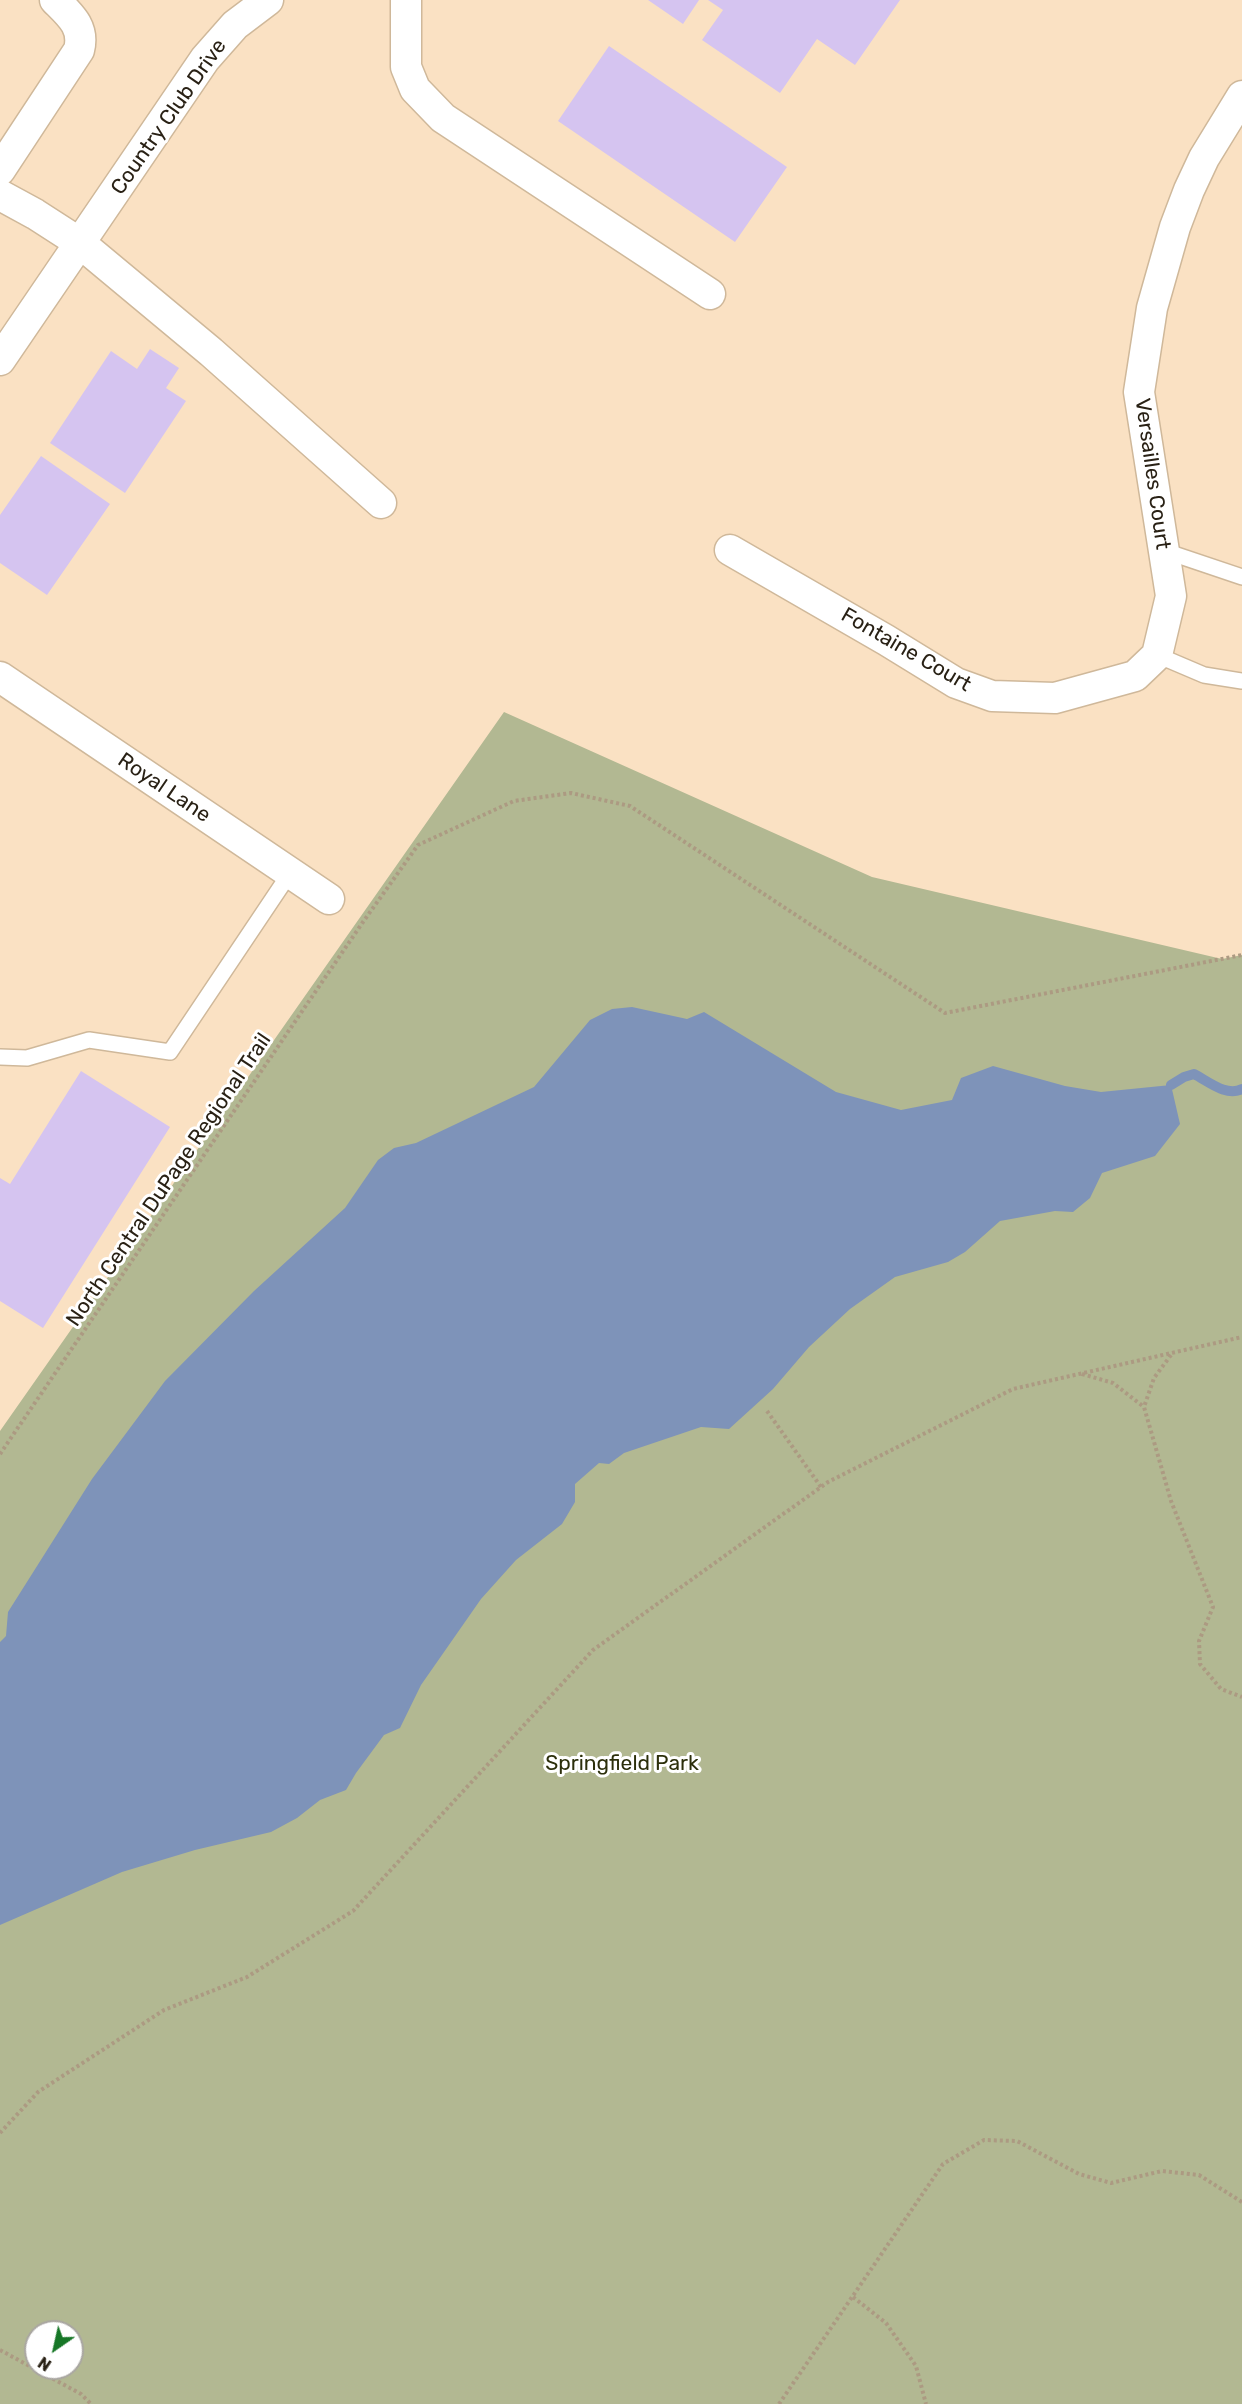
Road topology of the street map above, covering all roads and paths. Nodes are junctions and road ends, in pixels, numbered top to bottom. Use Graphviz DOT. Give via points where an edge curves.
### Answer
graph roads {
  1 [pos="55,0"];
  2 [pos="268,0"];
  3 [pos="406,0"];
  4 [pos="1242,96"];
  5 [pos="0,170"];
  6 [pos="0,195"];
  7 [pos="80,243"];
  8 [pos="710,294"];
  9 [pos="0,360"];
  10 [pos="381,503"];
  11 [pos="730,550"];
  12 [pos="1162,550"];
  13 [pos="1242,577"];
  14 [pos="1157,656"];
  15 [pos="0,677"];
  16 [pos="1242,681"];
  17 [pos="290,873"];
  18 [pos="329,899"];
  19 [pos="1242,955"];
  20 [pos="0,1057"];
  21 [pos="1242,1337"];
  22 [pos="1171,1354"];
  23 [pos="1082,1374"];
  24 [pos="1144,1407"];
  25 [pos="766,1411"];
  26 [pos="0,1454"];
  27 [pos="821,1487"];
  28 [pos="1242,1697"];
  29 [pos="0,2133"];
  30 [pos="1242,2202"];
  31 [pos="853,2297"];
  32 [pos="0,2350"];
  33 [pos="91,2404"];
  34 [pos="779,2404"];
  35 [pos="926,2404"];
  1 -- 5 [label="street" via="78,27 82,37 79,50"];
  2 -- 7 [label="street, Country Club Drive" via="235,25 205,59"];
  3 -- 8 [label="street" via="406,67 415,89 443,118"];
  4 -- 12 [label="street, Versailles Court" via="1189,190 1152,308 1139,392"];
  6 -- 7 [label="street"];
  7 -- 9 [label="street, Country Club Drive"];
  7 -- 10 [label="street" via="211,352"];
  11 -- 14 [label="street, Fontaine Court" via="956,683 992,696 1054,698 1135,676"];
  12 -- 13 [label="lane"];
  12 -- 14 [label="street, Versailles Court" via="1171,596"];
  14 -- 16 [label="lane" via="1204,675"];
  15 -- 17 [label="street, Royal Lane"];
  17 -- 18 [label="street, Royal Lane"];
  17 -- 20 [label="lane" via="171,1052 89,1040 27,1058"];
  19 -- 26 [label="path, North Central DuPage Regional Trail" via="945,1013 630,806 571,793 514,801 418,846"];
  21 -- 22 [label="path"];
  22 -- 23 [label="path"];
  22 -- 24 [label="path" via="1154,1378"];
  23 -- 24 [label="path" via="1113,1383"];
  23 -- 27 [label="path" via="1013,1389"];
  24 -- 28 [label="path" via="1171,1501 1213,1606 1199,1641 1200,1664 1221,1689"];
  25 -- 27 [label="path"];
  27 -- 29 [label="path" via="593,1650 353,1911 247,1977 165,2010 38,2091"];
  30 -- 31 [label="path" via="1199,2175 1162,2171 1110,2183 1079,2174 1017,2141 984,2140 942,2164"];
  31 -- 34 [label="path"];
  31 -- 35 [label="path" via="886,2323 910,2357"];
  32 -- 33 [label="path" via="81,2394"];
}
